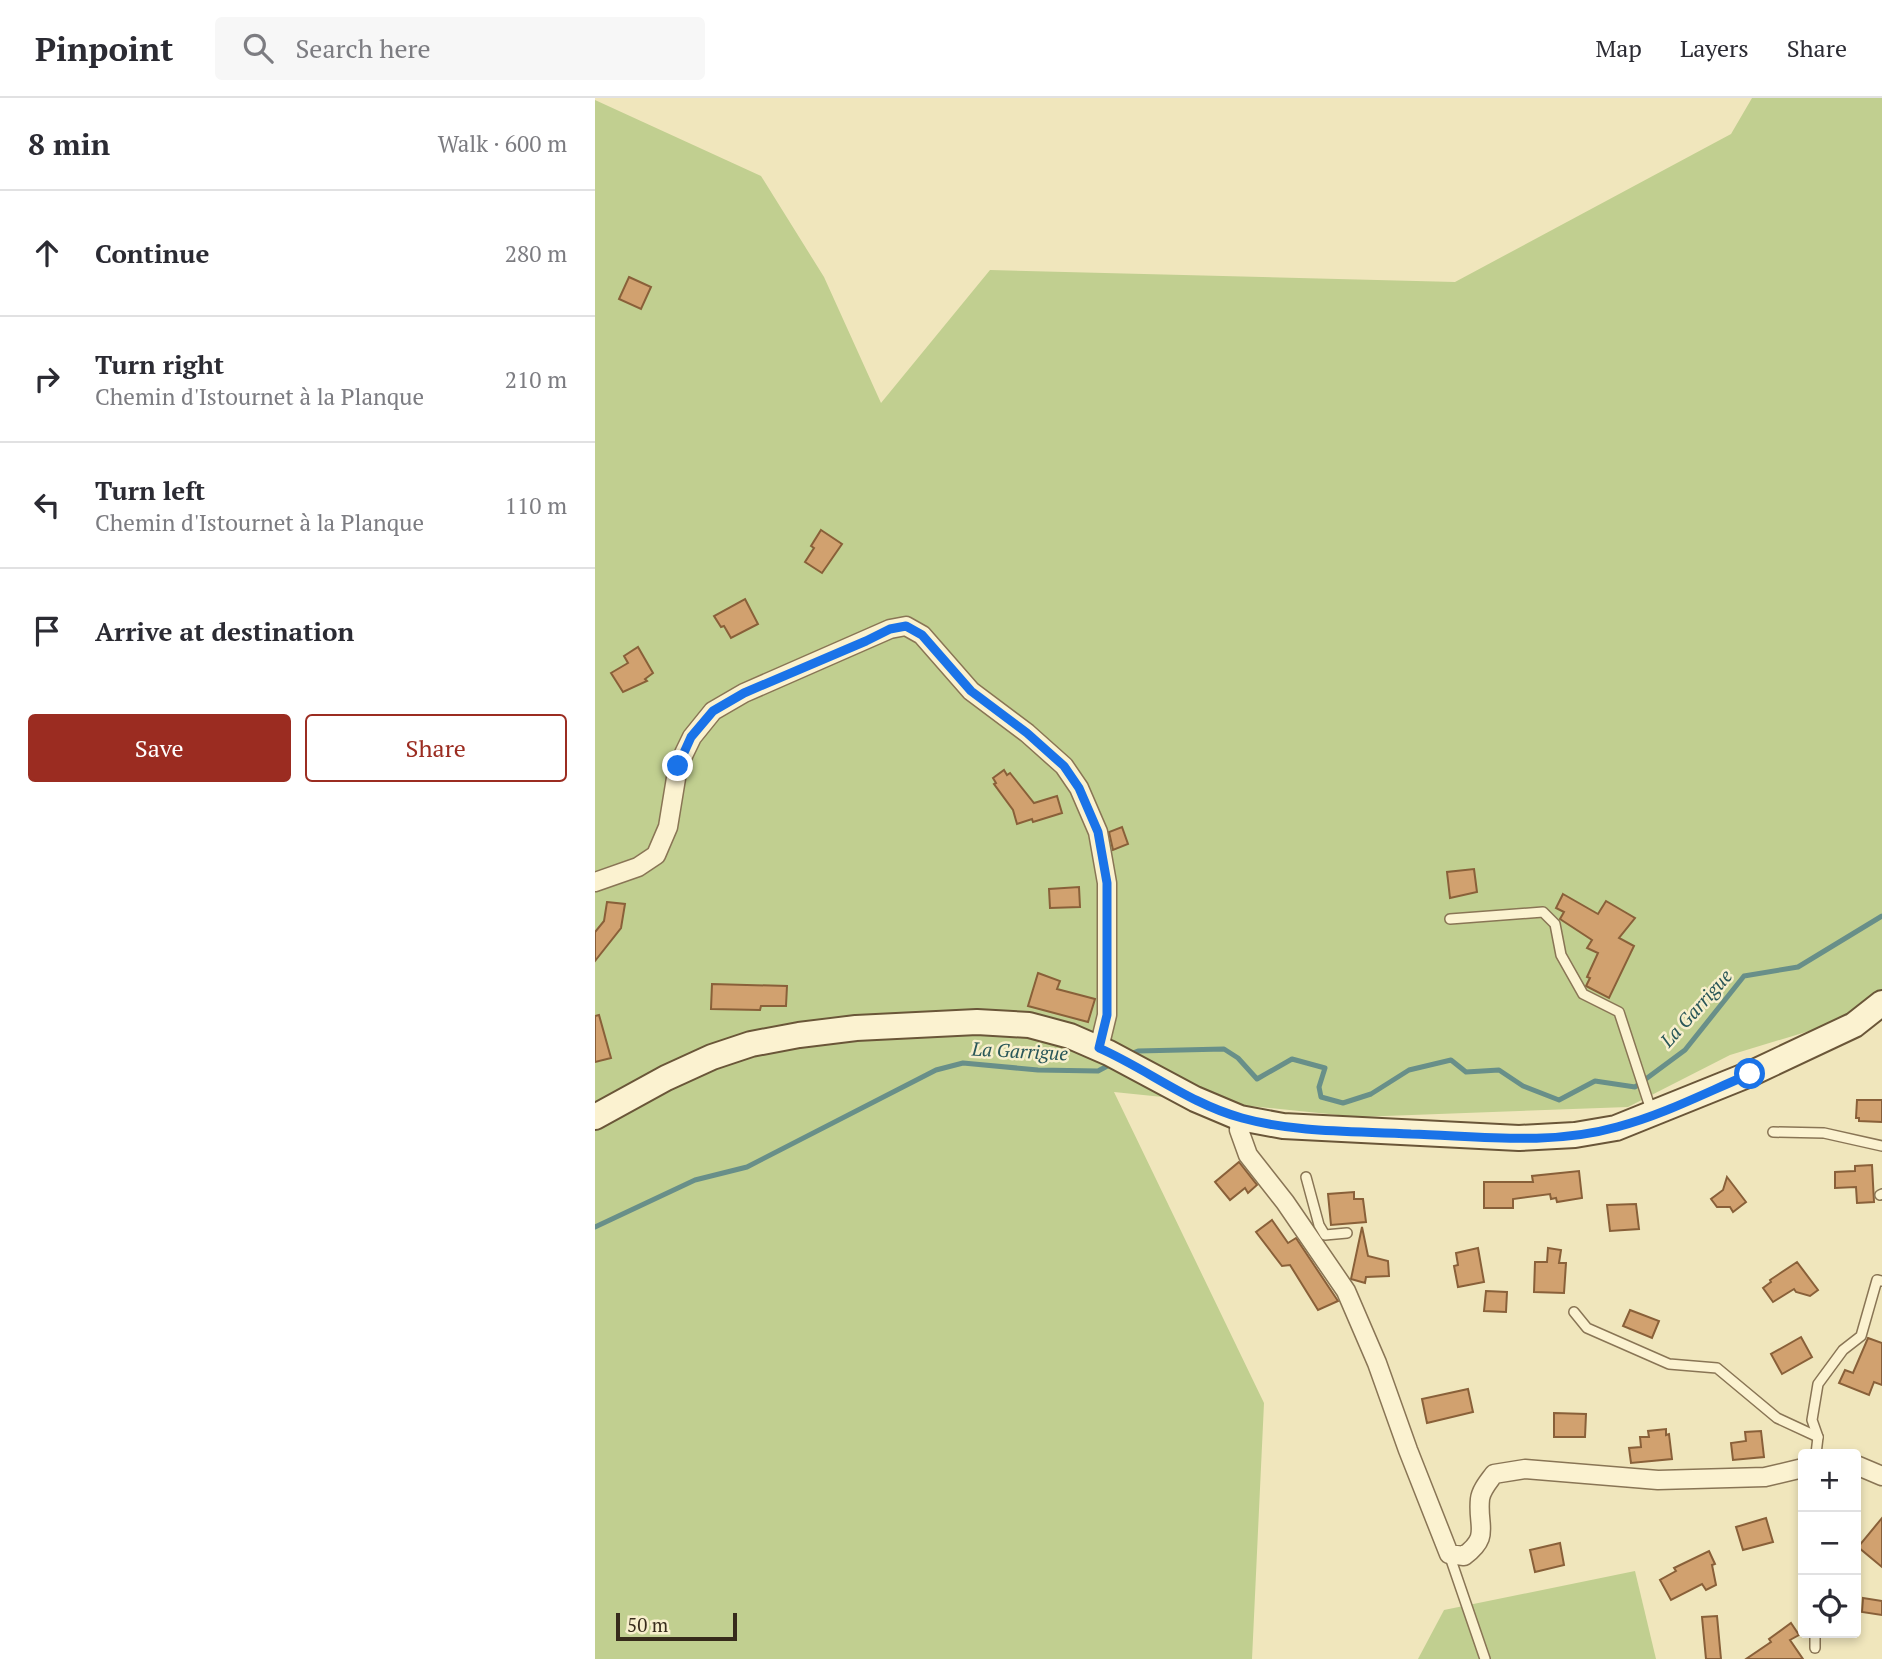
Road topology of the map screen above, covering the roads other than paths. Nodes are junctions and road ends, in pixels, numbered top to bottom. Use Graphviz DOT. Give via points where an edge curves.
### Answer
graph roads {
  1 [pos="595,882"];
  2 [pos="1450,919"];
  3 [pos="1882,1003"];
  4 [pos="1104,1051"];
  5 [pos="1649,1105"];
  6 [pos="595,1117"];
  7 [pos="1240,1118"];
  8 [pos="1773,1132"];
  9 [pos="1882,1146"];
  10 [pos="1306,1177"];
  11 [pos="1347,1233"];
  12 [pos="1882,1281"];
  13 [pos="1574,1312"];
  14 [pos="1818,1437"];
  15 [pos="1817,1449"];
  16 [pos="1861,1467"];
  17 [pos="1798,1469"];
  18 [pos="1882,1476"];
  19 [pos="1449,1554"];
  20 [pos="1815,1638"];
  21 [pos="1815,1648"];
  22 [pos="1485,1659"];
  1 -- 4 [label="street" via="639,867 656,855 668,827 678,766 691,737 713,711 744,693 906,626 922,635 971,691 1064,766 1079,788 1098,832 1107,883"];
  2 -- 5 [label="lane" via="1543,912 1555,924 1561,955 1583,994 1619,1012"];
  3 -- 5 [label="street" via="1854,1025 1750,1074"];
  4 -- 6 [label="street" via="1030,1025 977,1022 799,1035 712,1057"];
  4 -- 7 [label="street"];
  5 -- 7 [label="street" via="1616,1128 1519,1138 1325,1130"];
  7 -- 19 [label="street" via="1239,1130 1248,1154 1346,1291"];
  8 -- 9 [label="lane" via="1824,1133"];
  10 -- 11 [label="lane" via="1325,1235"];
  12 -- 14 [label="lane" via="1877,1280 1861,1336 1843,1350 1818,1384 1812,1420"];
  13 -- 14 [label="lane" via="1587,1328 1669,1364 1717,1368 1777,1418"];
  14 -- 15 [label="lane"];
  16 -- 18 [label="street"];
  17 -- 19 [label="street" via="1765,1476 1658,1480 1525,1469 1494,1474 1480,1496 1477,1546 1464,1556"];
  19 -- 22 [label="lane"];
  20 -- 21 [label="lane"];
}
